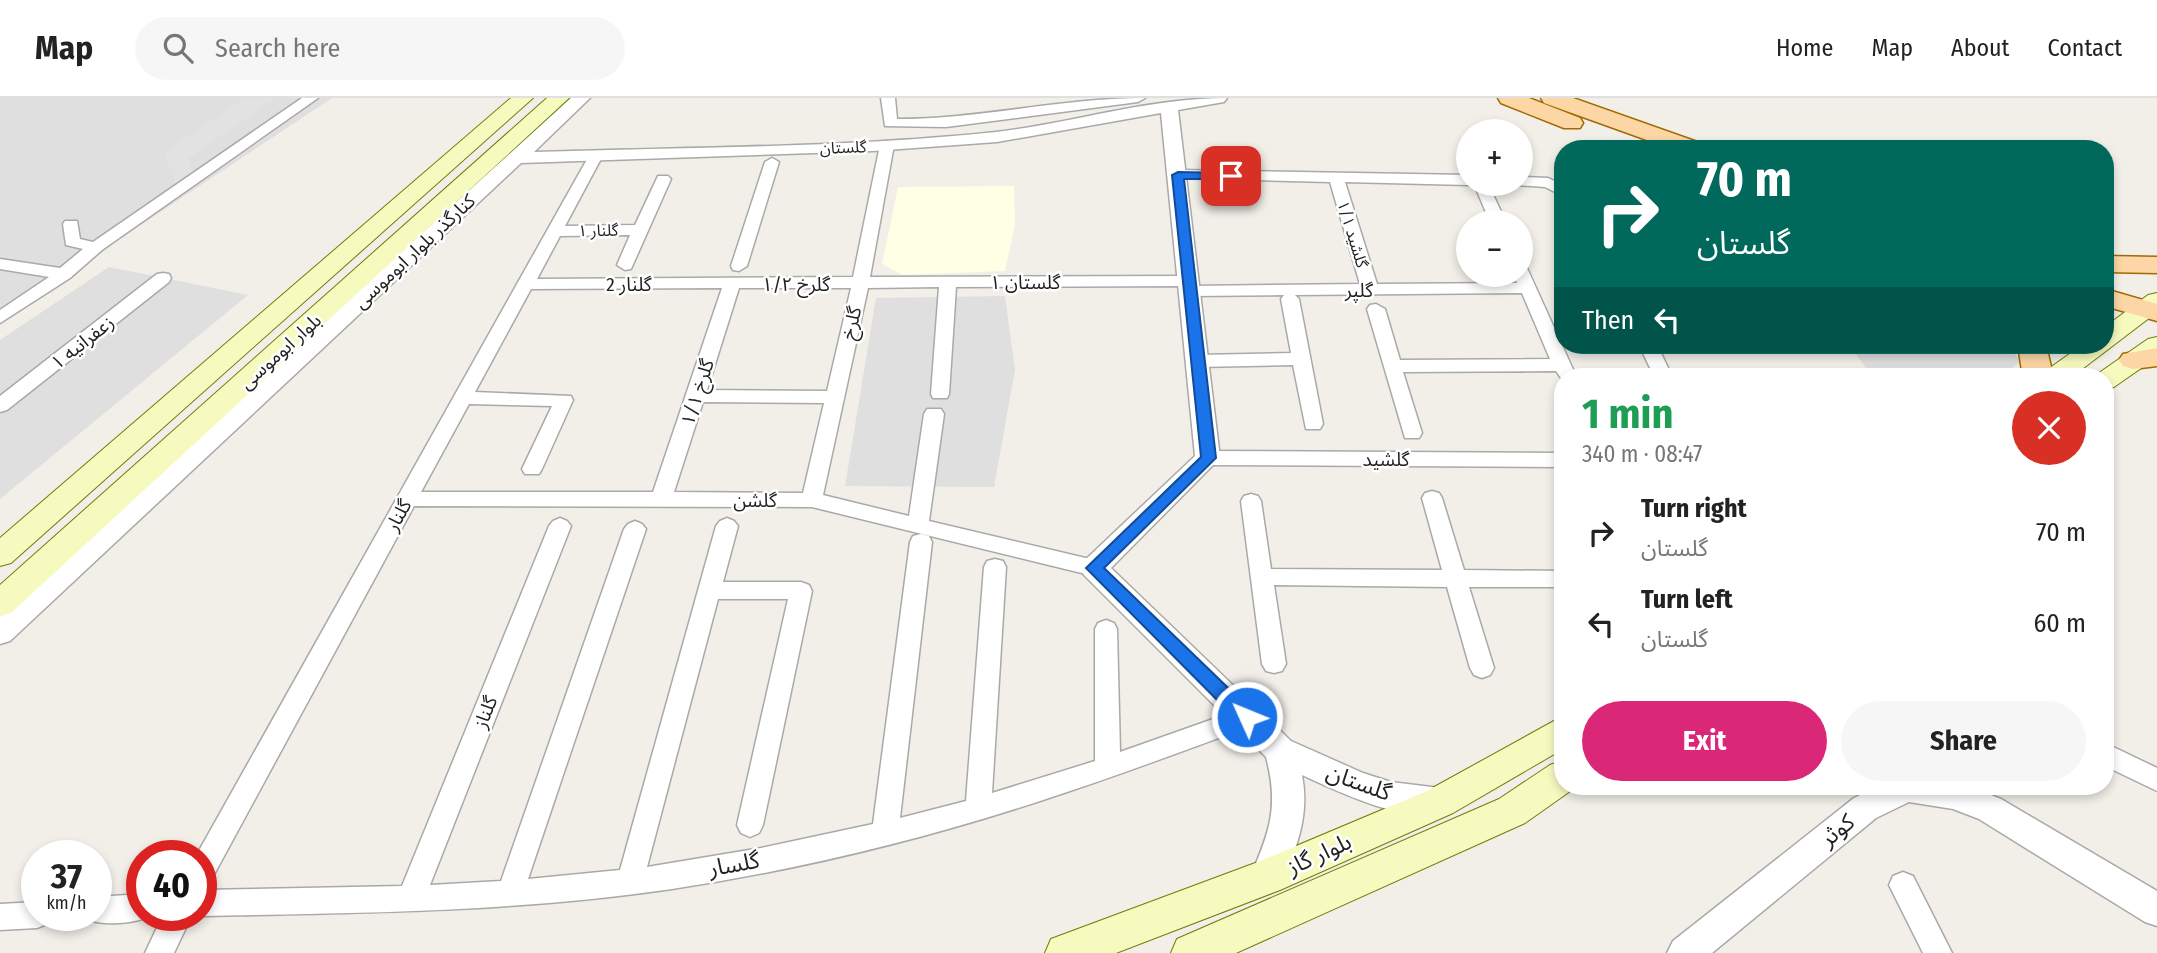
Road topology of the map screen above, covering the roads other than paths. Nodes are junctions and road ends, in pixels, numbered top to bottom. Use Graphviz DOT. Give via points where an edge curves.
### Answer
graph roads {
  1 [pos="311,98"];
  2 [pos="523,98"];
  3 [pos="559,98"];
  4 [pos="582,98"];
  5 [pos="888,98"];
  6 [pos="1138,98"];
  7 [pos="1218,98"];
  8 [pos="1509,98"];
  9 [pos="1552,98"];
  10 [pos="1169,109"];
  11 [pos="1623,140"];
  12 [pos="1670,140"];
  13 [pos="887,145"];
  14 [pos="595,156"];
  15 [pos="514,158"];
  16 [pos="772,162"];
  17 [pos="1178,175"];
  18 [pos="663,178"];
  19 [pos="1336,178"];
  20 [pos="1456,180"];
  21 [pos="1533,182"];
  22 [pos="1554,186"];
  23 [pos="71,225"];
  24 [pos="641,230"];
  25 [pos="555,231"];
  26 [pos="96,247"];
  27 [pos="0,264"];
  28 [pos="2114,264"];
  29 [pos="625,265"];
  30 [pos="2157,265"];
  31 [pos="64,274"];
  32 [pos="736,275"];
  33 [pos="163,278"];
  34 [pos="2114,281"];
  35 [pos="948,283"];
  36 [pos="526,284"];
  37 [pos="860,284"];
  38 [pos="1456,284"];
  39 [pos="1190,286"];
  40 [pos="1527,287"];
  41 [pos="1370,290"];
  42 [pos="2114,298"];
  43 [pos="1290,299"];
  44 [pos="2154,303"];
  45 [pos="1376,309"];
  46 [pos="0,318"];
  47 [pos="325,333"];
  48 [pos="2114,333"];
  49 [pos="1554,347"];
  50 [pos="2086,354"];
  51 [pos="2149,354"];
  52 [pos="1301,359"];
  53 [pos="1198,361"];
  54 [pos="268,362"];
  55 [pos="1392,366"];
  56 [pos="2067,368"];
  57 [pos="1554,371"];
  58 [pos="2114,375"];
  59 [pos="940,394"];
  60 [pos="695,396"];
  61 [pos="835,397"];
  62 [pos="463,398"];
  63 [pos="0,406"];
  64 [pos="934,414"];
  65 [pos="1313,424"];
  66 [pos="1412,433"];
  67 [pos="1208,458"];
  68 [pos="1554,460"];
  69 [pos="532,469"];
  70 [pos="151,493"];
  71 [pos="1432,498"];
  72 [pos="407,499"];
  73 [pos="661,500"];
  74 [pos="812,500"];
  75 [pos="1251,501"];
  76 [pos="90,522"];
  77 [pos="560,526"];
  78 [pos="727,526"];
  79 [pos="635,529"];
  80 [pos="919,534"];
  81 [pos="0,555"];
  82 [pos="995,567"];
  83 [pos="1094,568"];
  84 [pos="1262,577"];
  85 [pos="1457,578"];
  86 [pos="1554,579"];
  87 [pos="710,590"];
  88 [pos="0,604"];
  89 [pos="1106,629"];
  90 [pos="0,633"];
  91 [pos="1274,664"];
  92 [pos="1482,668"];
  93 [pos="1247,717"];
  94 [pos="1554,736"];
  95 [pos="1280,750"];
  96 [pos="2114,758"];
  97 [pos="1108,767"];
  98 [pos="2157,779"];
  99 [pos="1554,782"];
  100 [pos="1892,795"];
  101 [pos="1955,795"];
  102 [pos="1440,802"];
  103 [pos="978,809"];
  104 [pos="750,825"];
  105 [pos="885,833"];
  106 [pos="217,844"];
  107 [pos="1267,877"];
  108 [pos="630,882"];
  109 [pos="1903,885"];
  110 [pos="510,893"];
  111 [pos="411,898"];
  112 [pos="217,903"];
  113 [pos="2157,910"];
  114 [pos="21,916"];
  115 [pos="0,917"];
  116 [pos="170,931"];
  117 [pos="159,953"];
  118 [pos="1065,953"];
  119 [pos="1191,953"];
  120 [pos="1685,953"];
  121 [pos="1938,953"];
  1 -- 26 [label="street"];
  2 -- 81 [label="main road, بلوار ابوموسی"];
  3 -- 54 [label="main road, بلوار ابوموسی"];
  4 -- 15 [label="street, کنارگذر بلوار ابوموسی"];
  5 -- 6 [label="street" via="890,122 946,123"];
  7 -- 10 [label="street, گلستان"];
  8 -- 11 [label="main road"];
  9 -- 12 [label="main road"];
  10 -- 13 [label="street, گلستان" via="1007,136"];
  10 -- 17 [label="street"];
  13 -- 14 [label="street, گلستان"];
  13 -- 37 [label="street, گلرخ"];
  14 -- 15 [label="street, گلستان"];
  14 -- 25 [label="street, گلنار"];
  15 -- 47 [label="street, کنارگذر بلوار ابوموسی"];
  16 -- 32 [label="street, گلرخ ۱/۱"];
  17 -- 19 [label="street"];
  17 -- 39 [label="street"];
  18 -- 24 [label="street"];
  19 -- 20 [label="street"];
  19 -- 41 [label="street, گلشید ۱/۱"];
  21 -- 22 [label="street"];
  23 -- 26 [label="street" via="72,243"];
  24 -- 25 [label="street, گلنار ۱"];
  24 -- 29 [label="street"];
  25 -- 36 [label="street, گلنار"];
  26 -- 31 [label="street"];
  27 -- 31 [label="street"];
  28 -- 30 [label="main road"];
  31 -- 46 [label="street"];
  32 -- 36 [label="street, گلنار 2"];
  32 -- 37 [label="street, گلرخ ۱/۲"];
  32 -- 60 [label="street, گلرخ ۱/۱"];
  33 -- 63 [label="street, زعفرانیه ۱"];
  34 -- 44 [label="main road"];
  35 -- 37 [label="street, گلستان ۱"];
  35 -- 39 [label="street, گلستان ۱"];
  35 -- 59 [label="street"];
  36 -- 62 [label="street, گلنار"];
  37 -- 61 [label="street, گلرخ"];
  38 -- 41 [label="street, گلپر"];
  39 -- 41 [label="street, گلپر"];
  39 -- 53 [label="street"];
  40 -- 49 [label="street"];
  42 -- 44 [label="main road"];
  43 -- 52 [label="street"];
  44 -- 48 [label="main road"];
  45 -- 55 [label="street"];
  47 -- 54 [label="main road"];
  47 -- 70 [label="street, کنارگذر بلوار ابوموسی"];
  50 -- 56 [label="main road"];
  51 -- 58 [label="main road"];
  52 -- 53 [label="street"];
  52 -- 65 [label="street"];
  53 -- 67 [label="street"];
  54 -- 76 [label="main road, بلوار ابوموسی"];
  55 -- 57 [label="street"];
  55 -- 66 [label="street"];
  60 -- 61 [label="street"];
  60 -- 73 [label="street, گلرخ ۱/۱"];
  61 -- 74 [label="street, گلرخ"];
  62 -- 69 [label="street" via="564,400"];
  62 -- 72 [label="street, گلنار"];
  64 -- 80 [label="street"];
  67 -- 68 [label="street, گلشید"];
  67 -- 83 [label="street"];
  70 -- 76 [label="main road"];
  70 -- 90 [label="street, کنارگذر بلوار ابوموسی"];
  71 -- 85 [label="street"];
  72 -- 73 [label="street, گلشن"];
  72 -- 106 [label="street, گلنار"];
  73 -- 74 [label="street, گلشن"];
  74 -- 80 [label="street, گلشن"];
  75 -- 84 [label="street"];
  76 -- 88 [label="main road, بلوار ابوموسی"];
  77 -- 111 [label="street, گلناز"];
  78 -- 87 [label="street"];
  79 -- 110 [label="street"];
  80 -- 83 [label="street, گلشن"];
  80 -- 105 [label="street"];
  82 -- 103 [label="street"];
  83 -- 93 [label="street, گلستان"];
  84 -- 85 [label="street"];
  84 -- 91 [label="street"];
  85 -- 86 [label="street"];
  85 -- 92 [label="street"];
  87 -- 104 [label="street" via="801,591"];
  87 -- 108 [label="street"];
  89 -- 97 [label="street"];
  93 -- 95 [label="street, گلستان"];
  93 -- 97 [label="street, گلسار"];
  94 -- 102 [label="main road, بلوار گاز"];
  95 -- 102 [label="street, گلستان" via="1356,785 1391,796"];
  95 -- 107 [label="street, گلستان" via="1292,809"];
  96 -- 98 [label="street"];
  97 -- 103 [label="street, گلسار"];
  99 -- 119 [label="main road, بلوار گاز" via="1511,811"];
  100 -- 120 [label="street, کوثر" via="1865,808"];
  101 -- 113 [label="street, کوثر" via="1990,809"];
  102 -- 107 [label="main road, بلوار گاز"];
  103 -- 105 [label="street, گلسار"];
  105 -- 108 [label="street, گلسار"];
  107 -- 118 [label="main road, بلوار گاز"];
  108 -- 110 [label="street, گلسار"];
  109 -- 121 [label="street"];
  110 -- 111 [label="street, گلسار"];
  111 -- 112 [label="street, گلسار"];
  114 -- 115 [label="street"];
  116 -- 117 [label="street"];
}
